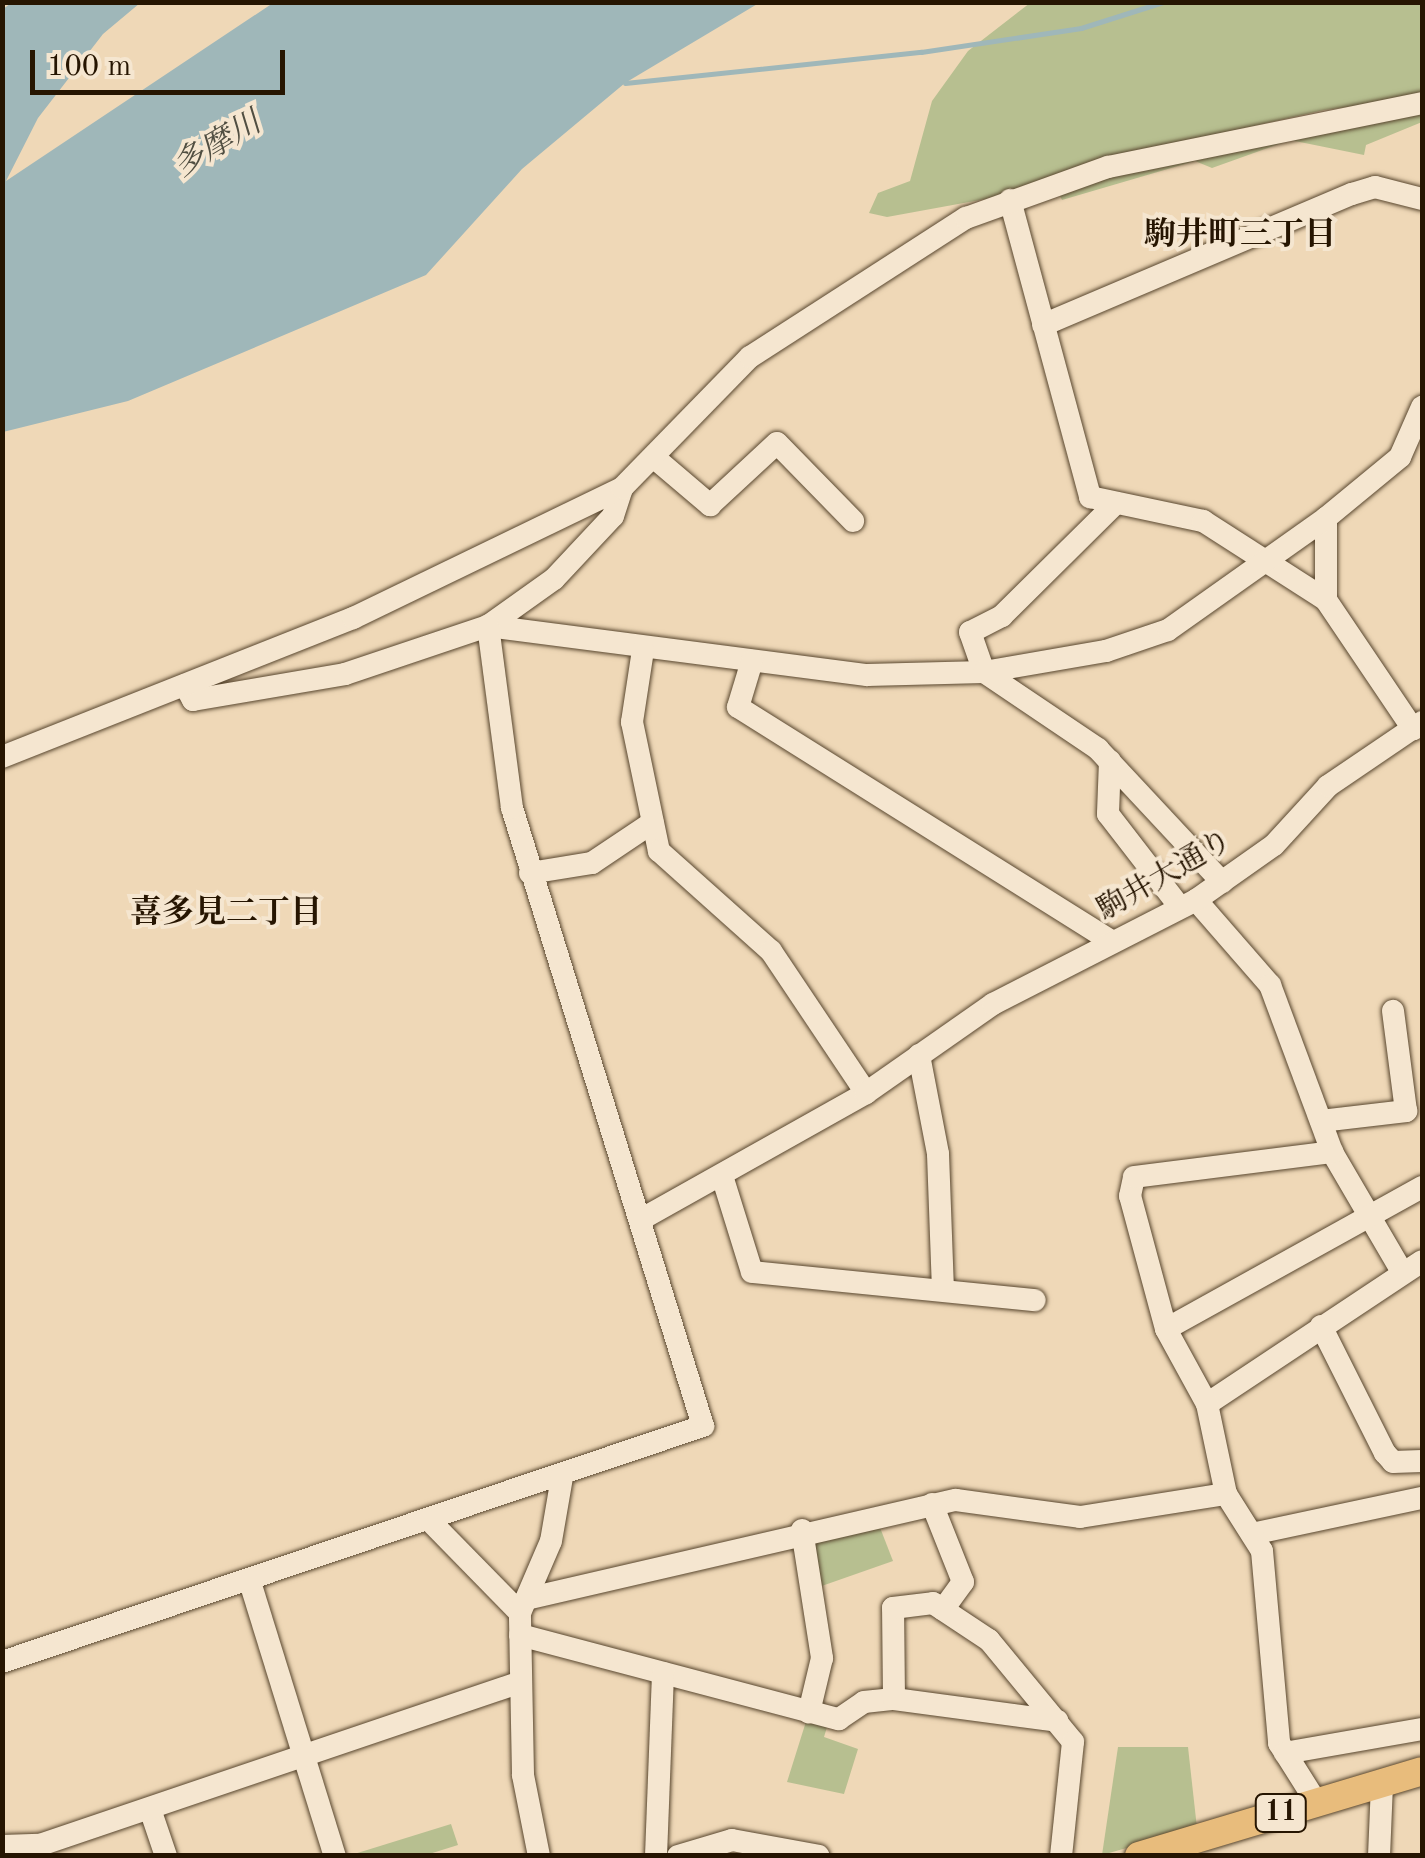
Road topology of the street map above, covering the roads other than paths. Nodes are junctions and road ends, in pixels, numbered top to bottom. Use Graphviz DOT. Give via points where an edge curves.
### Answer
graph roads {
  1 [pos="1422,104"];
  2 [pos="1422,199"];
  3 [pos="1010,200"];
  4 [pos="1043,326"];
  5 [pos="1422,407"];
  6 [pos="658,460"];
  7 [pos="622,488"];
  8 [pos="1114,505"];
  9 [pos="1326,518"];
  10 [pos="853,521"];
  11 [pos="1264,558"];
  12 [pos="1326,600"];
  13 [pos="488,626"];
  14 [pos="644,650"];
  15 [pos="752,662"];
  16 [pos="984,672"];
  17 [pos="185,685"];
  18 [pos="1418,726"];
  19 [pos="2,757"];
  20 [pos="1110,761"];
  21 [pos="653,822"];
  22 [pos="530,872"];
  23 [pos="1222,882"];
  24 [pos="1188,903"];
  25 [pos="1112,942"];
  26 [pos="1393,1010"];
  27 [pos="919,1054"];
  28 [pos="866,1093"];
  29 [pos="1322,1121"];
  30 [pos="1332,1152"];
  31 [pos="723,1179"];
  32 [pos="1422,1187"];
  33 [pos="1371,1215"];
  34 [pos="640,1220"];
  35 [pos="1412,1266"];
  36 [pos="943,1290"];
  37 [pos="1035,1300"];
  38 [pos="1320,1326"];
  39 [pos="1166,1329"];
  40 [pos="1207,1404"];
  41 [pos="1422,1461"];
  42 [pos="562,1476"];
  43 [pos="1226,1494"];
  44 [pos="1422,1498"];
  45 [pos="932,1504"];
  46 [pos="428,1520"];
  47 [pos="802,1530"];
  48 [pos="1252,1534"];
  49 [pos="250,1582"];
  50 [pos="943,1610"];
  51 [pos="522,1616"];
  52 [pos="2,1662"];
  53 [pos="663,1674"];
  54 [pos="518,1683"];
  55 [pos="894,1700"];
  56 [pos="809,1712"];
  57 [pos="1058,1721"];
  58 [pos="1422,1729"];
  59 [pos="304,1752"];
  60 [pos="1285,1753"];
  61 [pos="1422,1770"];
  62 [pos="1382,1783"];
  63 [pos="1317,1802"];
  64 [pos="150,1809"];
  65 [pos="13,1849"];
  66 [pos="741,1849"];
  67 [pos="166,1856"];
  68 [pos="335,1856"];
  69 [pos="540,1856"];
  70 [pos="656,1856"];
  71 [pos="678,1856"];
  72 [pos="820,1856"];
  73 [pos="1062,1856"];
  74 [pos="1140,1856"];
  75 [pos="1379,1856"];
  1 -- 3 [label="street" via="1124,163"];
  2 -- 4 [label="street" via="1375,187 1352,194"];
  3 -- 4 [label="street"];
  3 -- 6 [label="street" via="966,218 750,357"];
  4 -- 8 [label="street" via="1090,498"];
  5 -- 9 [label="street" via="1400,457"];
  6 -- 7 [label="street"];
  6 -- 10 [label="street" via="710,505 777,443"];
  7 -- 13 [label="street" via="613,516 554,579"];
  7 -- 17 [label="street" via="353,618"];
  8 -- 11 [label="street" via="1204,521"];
  8 -- 16 [label="street" via="1002,616 970,632"];
  9 -- 11 [label="street"];
  9 -- 12 [label="street"];
  11 -- 12 [label="street"];
  11 -- 16 [label="street" via="1152,636"];
  12 -- 18 [label="street"];
  13 -- 14 [label="street"];
  13 -- 17 [label="street" via="346,674 192,700"];
  13 -- 22 [label="street"];
  14 -- 15 [label="street"];
  14 -- 21 [label="street" via="632,722"];
  15 -- 16 [label="street" via="868,676"];
  15 -- 25 [label="street" via="738,707"];
  16 -- 20 [label="street"];
  17 -- 19 [label="street"];
  18 -- 23 [label="street, 駒井大通り" via="1328,786 1274,844"];
  20 -- 23 [label="street"];
  20 -- 24 [label="street" via="1108,814"];
  21 -- 22 [label="street" via="592,863"];
  21 -- 28 [label="street" via="658,851 772,952"];
  22 -- 34 [label="street"];
  23 -- 24 [label="street, 駒井大通り"];
  24 -- 25 [label="street, 駒井大通り"];
  24 -- 29 [label="street" via="1270,986"];
  25 -- 27 [label="street, 駒井大通り" via="992,1004"];
  26 -- 29 [label="street" via="1406,1110"];
  27 -- 28 [label="street, 駒井大通り"];
  27 -- 36 [label="street" via="938,1154"];
  28 -- 31 [label="street, 駒井大通り"];
  29 -- 30 [label="street"];
  30 -- 33 [label="street"];
  30 -- 39 [label="street" via="1134,1177 1130,1196"];
  31 -- 34 [label="street, 駒井大通り"];
  31 -- 36 [label="street" via="752,1272"];
  32 -- 33 [label="street"];
  33 -- 35 [label="street"];
  33 -- 39 [label="street"];
  34 -- 42 [label="street" via="703,1426"];
  35 -- 38 [label="street"];
  36 -- 37 [label="street"];
  38 -- 40 [label="street"];
  38 -- 41 [label="street" via="1393,1462"];
  39 -- 40 [label="street"];
  40 -- 43 [label="street"];
  42 -- 46 [label="street"];
  42 -- 51 [label="street" via="551,1541"];
  43 -- 45 [label="street" via="1080,1517 996,1501"];
  43 -- 48 [label="street"];
  44 -- 48 [label="street"];
  45 -- 47 [label="street"];
  45 -- 50 [label="street" via="963,1582"];
  46 -- 49 [label="street"];
  46 -- 51 [label="street"];
  47 -- 51 [label="street"];
  47 -- 56 [label="street" via="822,1658"];
  48 -- 60 [label="street" via="1262,1551"];
  49 -- 52 [label="street"];
  49 -- 59 [label="street"];
  50 -- 55 [label="street" via="913,1601 894,1608"];
  50 -- 57 [label="street" via="990,1640"];
  51 -- 53 [label="street"];
  51 -- 54 [label="street"];
  53 -- 56 [label="street"];
  53 -- 70 [label="street"];
  54 -- 59 [label="street"];
  54 -- 69 [label="street"];
  55 -- 56 [label="street" via="864,1702 838,1719"];
  55 -- 57 [label="street"];
  57 -- 73 [label="street" via="1076,1762"];
  58 -- 60 [label="street"];
  59 -- 64 [label="street"];
  59 -- 68 [label="street"];
  60 -- 63 [label="street"];
  61 -- 62 [label="main road, 11"];
  62 -- 63 [label="main road, 11"];
  62 -- 75 [label="street"];
  63 -- 74 [label="main road, 11"];
  64 -- 65 [label="street"];
  64 -- 67 [label="street"];
  66 -- 71 [label="street"];
  66 -- 72 [label="street"];
}
